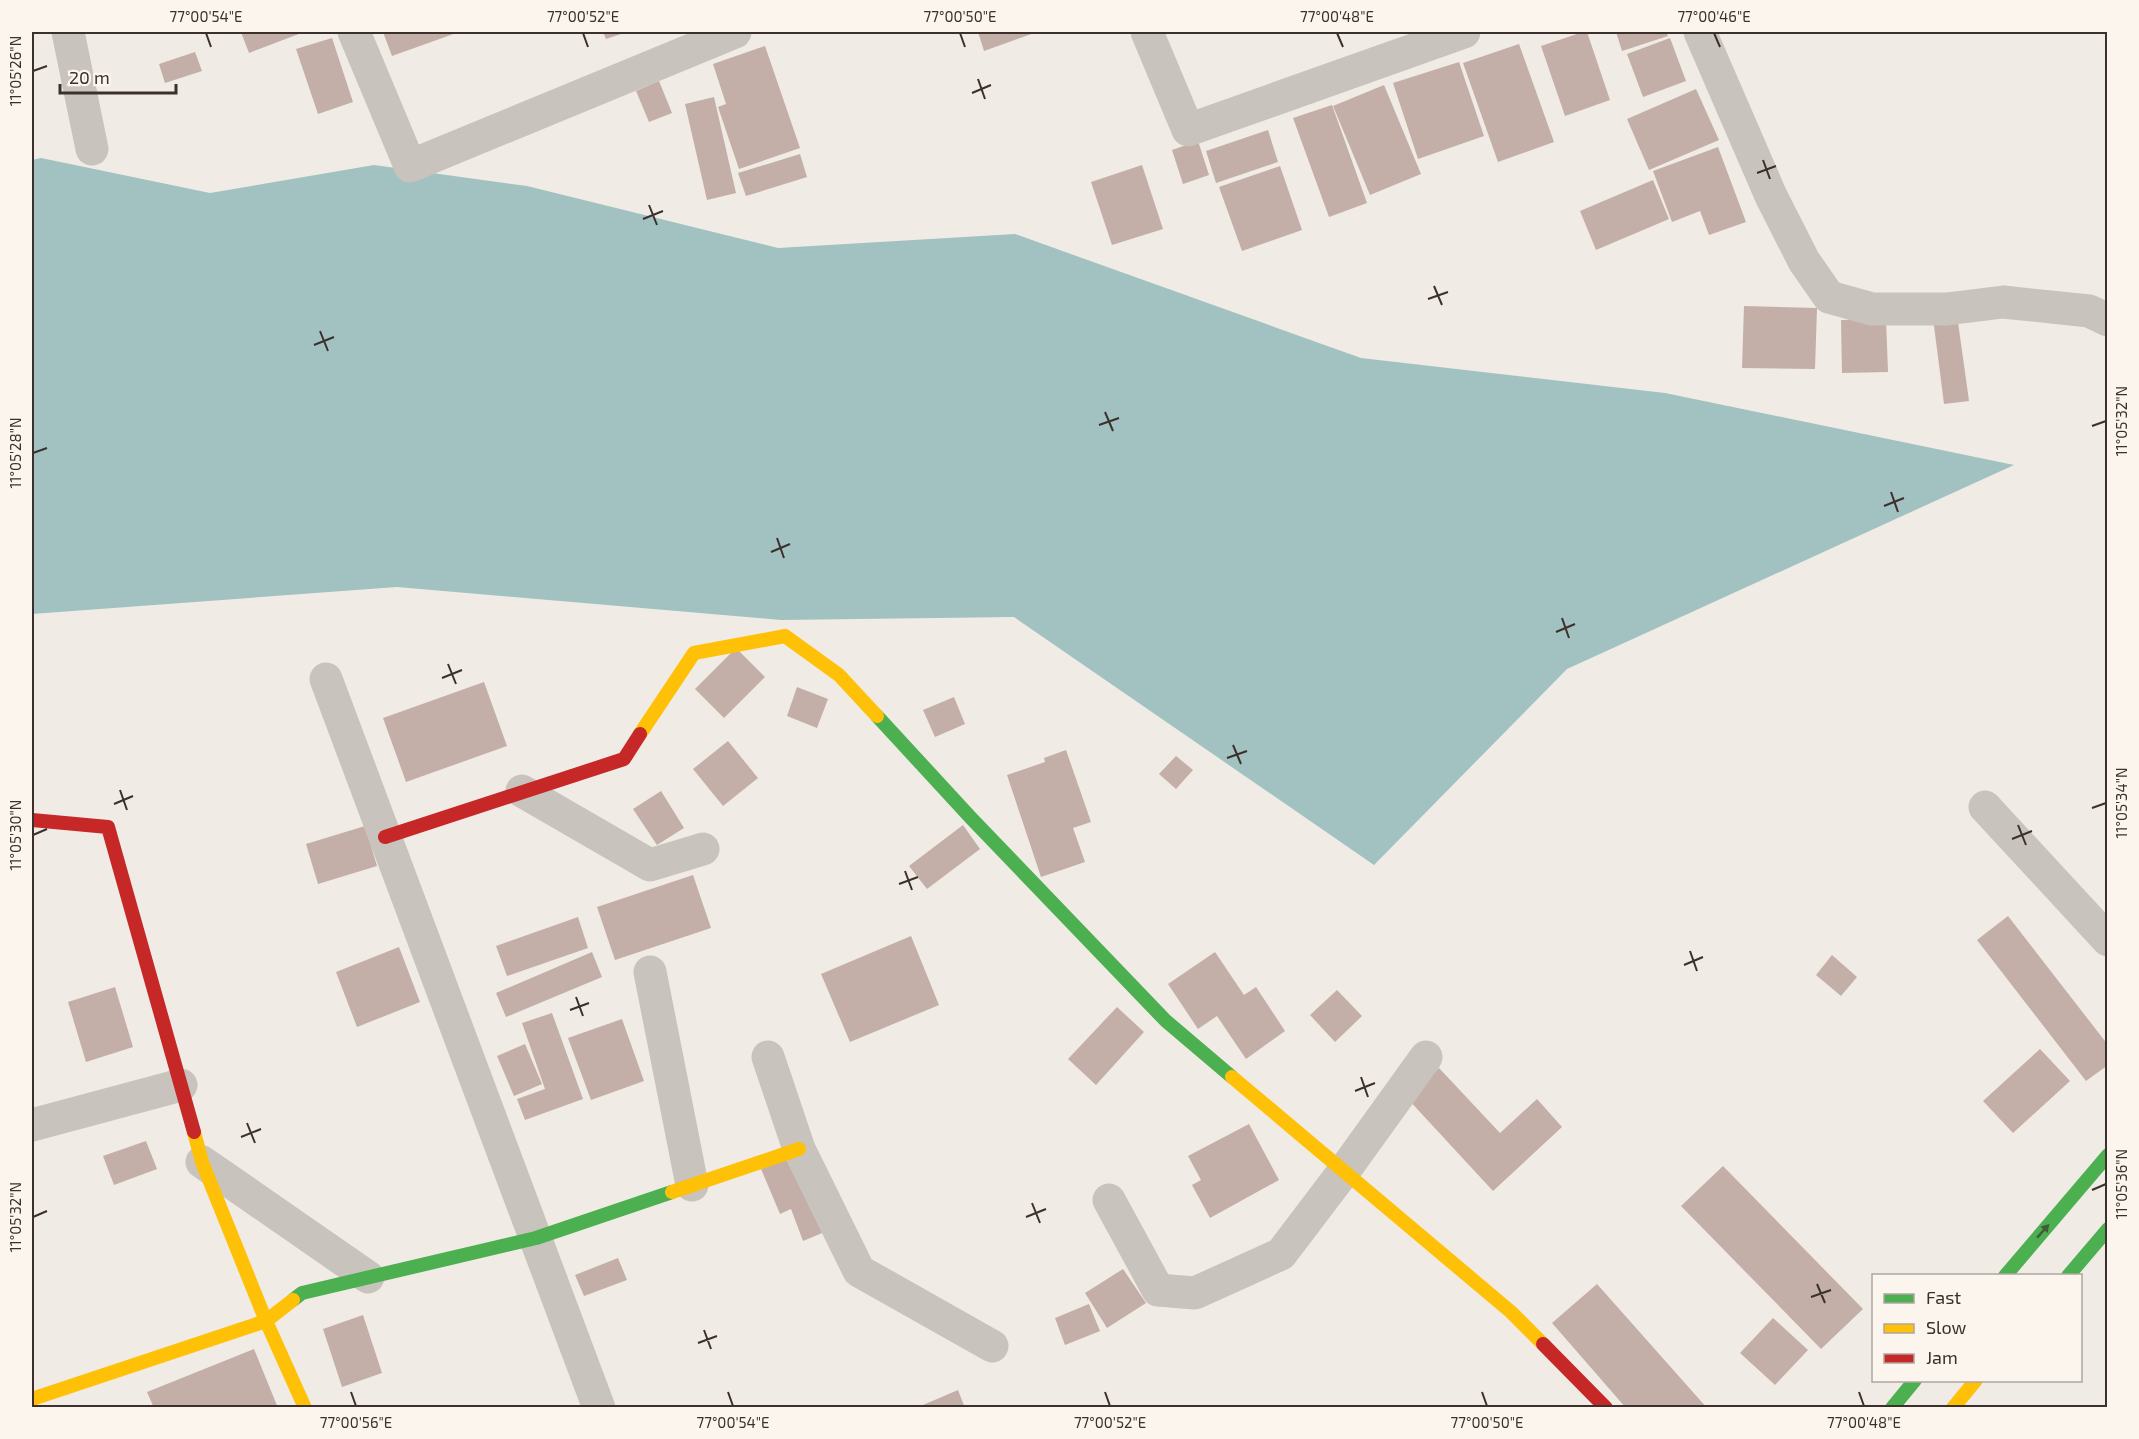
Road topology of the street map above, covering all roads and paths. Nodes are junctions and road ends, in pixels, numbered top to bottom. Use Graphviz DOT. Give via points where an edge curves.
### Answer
graph roads {
  1 [pos="68,32"];
  2 [pos="354,32"];
  3 [pos="735,32"];
  4 [pos="1147,32"];
  5 [pos="1464,32"];
  6 [pos="1700,32"];
  7 [pos="92,149"];
  8 [pos="2108,320"];
  9 [pos="326,679"];
  10 [pos="522,792"];
  11 [pos="1985,807"];
  12 [pos="32,820"];
  13 [pos="385,837"];
  14 [pos="703,849"];
  15 [pos="2108,940"];
  16 [pos="650,972"];
  17 [pos="768,1057"];
  18 [pos="1426,1057"];
  19 [pos="181,1085"];
  20 [pos="32,1125"];
  21 [pos="799,1149"];
  22 [pos="2108,1155"];
  23 [pos="202,1162"];
  24 [pos="1344,1172"];
  25 [pos="692,1185"];
  26 [pos="1109,1200"];
  27 [pos="2108,1229"];
  28 [pos="536,1238"];
  29 [pos="2006,1274"];
  30 [pos="2069,1274"];
  31 [pos="368,1277"];
  32 [pos="266,1321"];
  33 [pos="992,1346"];
  34 [pos="1913,1382"];
  35 [pos="1974,1382"];
  36 [pos="32,1399"];
  37 [pos="305,1407"];
  38 [pos="599,1407"];
  39 [pos="1606,1407"];
  40 [pos="1892,1407"];
  41 [pos="1953,1407"];
  1 -- 7 [label="street"];
  2 -- 3 [label="street" via="410,166"];
  4 -- 5 [label="street" via="1188,130"];
  6 -- 8 [label="street" via="1771,196 1804,261 1830,297 1872,309 1947,309 2003,302 2090,311"];
  9 -- 13 [label="street"];
  10 -- 13 [label="main road"];
  10 -- 14 [label="street" via="650,865"];
  10 -- 24 [label="main road" via="624,759 694,653 785,636 838,675 1166,1021"];
  11 -- 15 [label="street"];
  12 -- 19 [label="main road" via="108,827"];
  13 -- 28 [label="street"];
  16 -- 25 [label="street"];
  17 -- 21 [label="street"];
  18 -- 24 [label="street"];
  19 -- 20 [label="street"];
  19 -- 23 [label="main road"];
  21 -- 25 [label="main road"];
  21 -- 33 [label="street" via="859,1271"];
  29 -- 22 [label="main road, one-way"];
  23 -- 31 [label="street"];
  23 -- 32 [label="main road"];
  24 -- 26 [label="street" via="1281,1254 1195,1293 1158,1290"];
  24 -- 39 [label="main road" via="1511,1312"];
  25 -- 28 [label="main road"];
  27 -- 30 [label="main road"];
  28 -- 31 [label="main road"];
  28 -- 38 [label="street"];
  31 -- 32 [label="main road" via="302,1293"];
  32 -- 36 [label="main road"];
  32 -- 37 [label="main road"];
  34 -- 40 [label="main road"];
  35 -- 41 [label="main road"];
}
